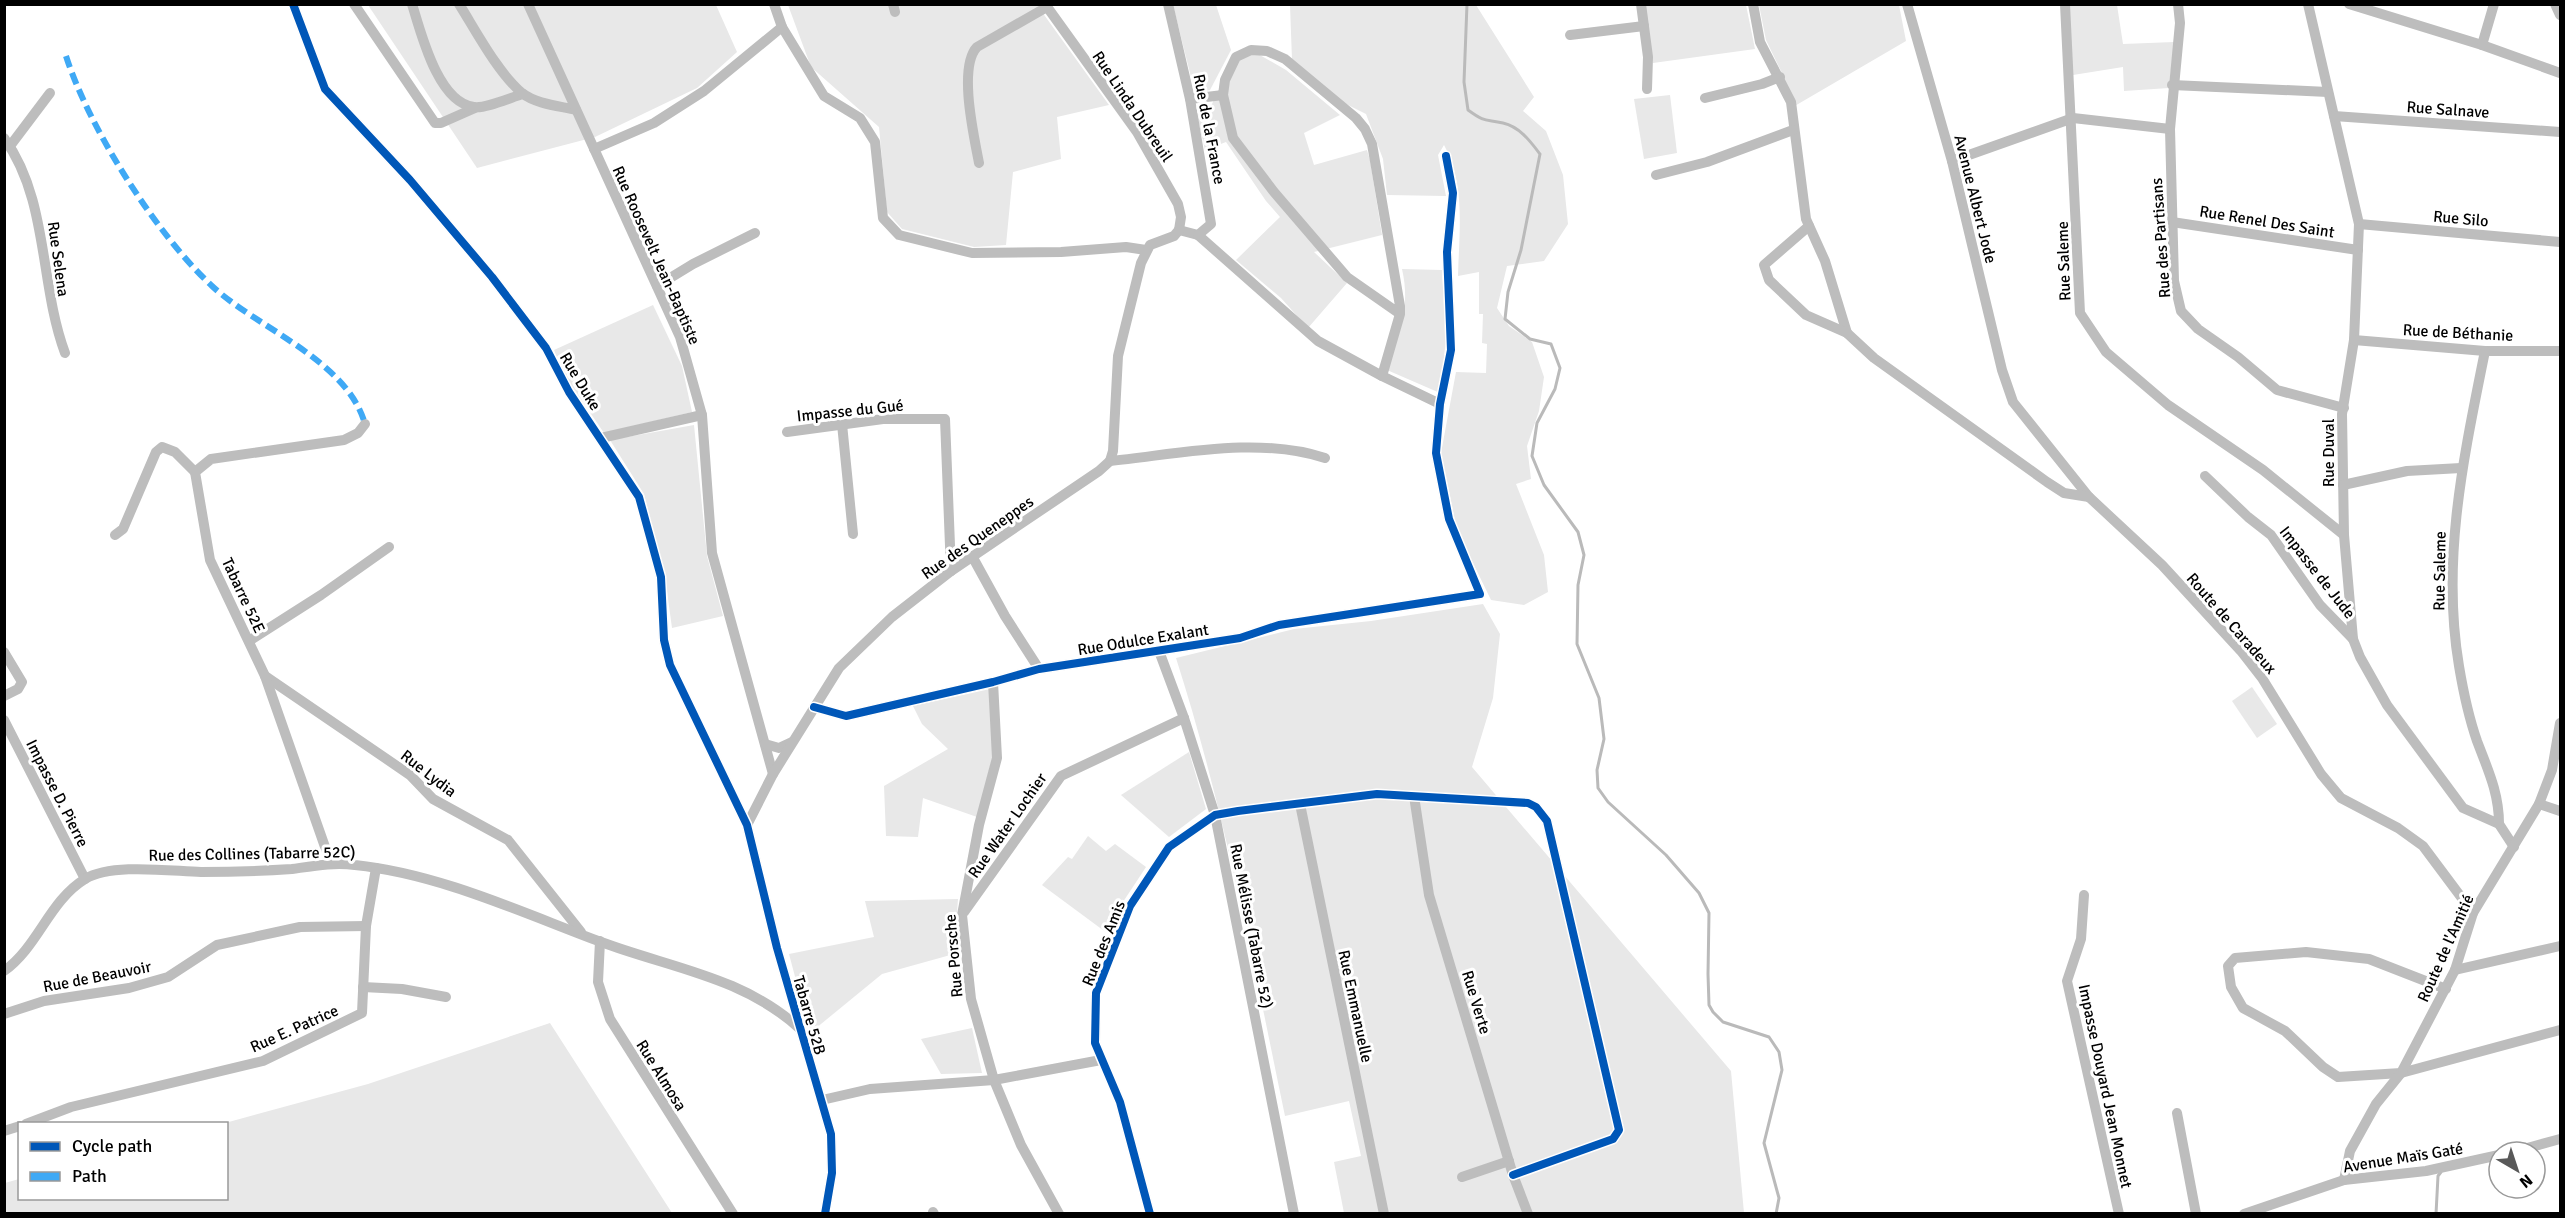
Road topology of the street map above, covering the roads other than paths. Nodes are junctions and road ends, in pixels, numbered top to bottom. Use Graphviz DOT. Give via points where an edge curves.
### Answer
graph roads {
  1 [pos="293,4"];
  2 [pos="354,4"];
  3 [pos="412,4"];
  4 [pos="459,4"];
  5 [pos="528,4"];
  6 [pos="774,4"];
  7 [pos="1168,4"];
  8 [pos="1641,4"];
  9 [pos="1753,4"];
  10 [pos="1907,4"];
  11 [pos="2065,4"];
  12 [pos="2178,4"];
  13 [pos="2308,4"];
  14 [pos="2349,4"];
  15 [pos="2494,4"];
  16 [pos="2555,4"];
  17 [pos="1046,6"];
  18 [pos="2560,15"];
  19 [pos="1644,26"];
  20 [pos="782,27"];
  21 [pos="1570,36"];
  22 [pos="2482,45"];
  23 [pos="2560,73"];
  24 [pos="1780,77"];
  25 [pos="2172,85"];
  26 [pos="1647,89"];
  27 [pos="2328,92"];
  28 [pos="50,93"];
  29 [pos="523,94"];
  30 [pos="1223,95"];
  31 [pos="1705,98"];
  32 [pos="1190,99"];
  33 [pos="475,108"];
  34 [pos="576,110"];
  35 [pos="2334,116"];
  36 [pos="2073,118"];
  37 [pos="2170,129"];
  38 [pos="1792,130"];
  39 [pos="2560,132"];
  40 [pos="8,142"];
  41 [pos="594,149"];
  42 [pos="1446,156"];
  43 [pos="1952,161"];
  44 [pos="979,163"];
  45 [pos="1656,175"];
  46 [pos="2172,222"];
  47 [pos="2359,224"];
  48 [pos="1809,226"];
  49 [pos="1179,230"];
  50 [pos="755,233"];
  51 [pos="1198,235"];
  52 [pos="2560,242"];
  53 [pos="1146,250"];
  54 [pos="2358,250"];
  55 [pos="657,286"];
  56 [pos="1400,314"];
  57 [pos="1847,333"];
  58 [pos="2354,340"];
  59 [pos="2486,351"];
  60 [pos="2560,351"];
  61 [pos="65,353"];
  62 [pos="1382,376"];
  63 [pos="2013,402"];
  64 [pos="1440,404"];
  65 [pos="2344,408"];
  66 [pos="702,415"];
  67 [pos="365,424"];
  68 [pos="842,424"];
  69 [pos="787,432"];
  70 [pos="601,438"];
  71 [pos="1325,458"];
  72 [pos="1110,461"];
  73 [pos="2461,468"];
  74 [pos="195,472"];
  75 [pos="2205,476"];
  76 [pos="2343,485"];
  77 [pos="2089,498"];
  78 [pos="854,534"];
  79 [pos="115,535"];
  80 [pos="2344,536"];
  81 [pos="389,547"];
  82 [pos="972,556"];
  83 [pos="951,571"];
  84 [pos="2353,639"];
  85 [pos="249,640"];
  86 [pos="1158,651"];
  87 [pos="4,652"];
  88 [pos="1039,669"];
  89 [pos="265,676"];
  90 [pos="993,682"];
  91 [pos="4,696"];
  92 [pos="814,706"];
  93 [pos="1184,718"];
  94 [pos="4,720"];
  95 [pos="2560,724"];
  96 [pos="793,742"];
  97 [pos="765,744"];
  98 [pos="773,774"];
  99 [pos="1414,796"];
  100 [pos="1300,804"];
  101 [pos="2539,804"];
  102 [pos="2560,811"];
  103 [pos="1215,815"];
  104 [pos="2499,824"];
  105 [pos="747,825"];
  106 [pos="2514,847"];
  107 [pos="331,864"];
  108 [pos="376,868"];
  109 [pos="85,879"];
  110 [pos="2084,894"];
  111 [pos="2474,913"];
  112 [pos="962,915"];
  113 [pos="366,926"];
  114 [pos="583,934"];
  115 [pos="600,942"];
  116 [pos="2560,946"];
  117 [pos="2455,970"];
  118 [pos="4,971"];
  119 [pos="363,987"];
  120 [pos="2446,988"];
  121 [pos="446,997"];
  122 [pos="4,1014"];
  123 [pos="799,1028"];
  124 [pos="2560,1030"];
  125 [pos="1101,1060"];
  126 [pos="2401,1073"];
  127 [pos="994,1080"];
  128 [pos="822,1100"];
  129 [pos="2177,1113"];
  130 [pos="31,1122"];
  131 [pos="2487,1158"];
  132 [pos="1509,1161"];
  133 [pos="1514,1175"];
  134 [pos="1462,1177"];
  135 [pos="2344,1180"];
  136 [pos="733,1214"];
  137 [pos="825,1214"];
  138 [pos="1059,1214"];
  139 [pos="1150,1214"];
  140 [pos="1294,1214"];
  141 [pos="1384,1214"];
  142 [pos="1528,1214"];
  143 [pos="2119,1214"];
  144 [pos="2196,1214"];
  145 [pos="2244,1214"];
  1 -- 70 [label="street, Rue Duke" via="325,89 410,180 492,277 546,348 569,392"];
  2 -- 33 [label="street" via="435,123"];
  3 -- 33 [label="street" via="430,61 459,101"];
  4 -- 29 [label="street"];
  5 -- 34 [label="street, Rue Roosevelt Jean-Baptiste"];
  6 -- 20 [label="street"];
  7 -- 32 [label="street, Rue de la France"];
  8 -- 19 [label="street"];
  9 -- 24 [label="street" via="1760,42"];
  10 -- 43 [label="street, Avenue Albert Jode"];
  11 -- 36 [label="street, Rue Saleme"];
  12 -- 25 [label="street, Rue des Partisans" via="2180,23"];
  13 -- 27 [label="street, Rue Duval"];
  14 -- 22 [label="street"];
  15 -- 22 [label="street"];
  16 -- 18 [label="street"];
  17 -- 44 [label="street" via="971,54 971,116"];
  17 -- 49 [label="street, Rue Linda Dubreuil" via="1137,132 1178,204"];
  19 -- 21 [label="street"];
  19 -- 26 [label="street"];
  20 -- 41 [label="street" via="704,91 654,123"];
  20 -- 53 [label="street" via="824,96 860,118 875,142 883,218 899,235 972,253 1126,247"];
  22 -- 23 [label="street"];
  24 -- 31 [label="street"];
  24 -- 38 [label="street" via="1791,102"];
  25 -- 27 [label="street"];
  25 -- 37 [label="street, Rue des Partisans"];
  27 -- 35 [label="street, Rue Duval"];
  28 -- 40 [label="street"];
  29 -- 33 [label="street"];
  29 -- 34 [label="street"];
  30 -- 32 [label="street"];
  30 -- 56 [label="street" via="1233,138 1274,192 1347,277"];
  30 -- 56 [label="street" via="1236,57 1251,50 1267,51 1285,59 1365,129 1372,144"];
  32 -- 51 [label="street, Rue de la France" via="1211,224"];
  34 -- 41 [label="street, Rue Roosevelt Jean-Baptiste"];
  35 -- 39 [label="street, Rue Salnave"];
  35 -- 47 [label="street, Rue Duval"];
  36 -- 37 [label="street"];
  36 -- 43 [label="street"];
  36 -- 80 [label="street, Rue Saleme" via="2080,314 2106,352 2168,405 2263,470"];
  37 -- 46 [label="street, Rue des Partisans"];
  38 -- 45 [label="street" via="1707,162"];
  38 -- 48 [label="street"];
  40 -- 61 [label="street, Rue Selena" via="40,223 54,321"];
  41 -- 55 [label="street, Rue Roosevelt Jean-Baptiste"];
  42 -- 64 [label="street" via="1453,193 1447,252 1451,350"];
  43 -- 63 [label="street, Avenue Albert Jode" via="1999,361"];
  46 -- 54 [label="street, Rue Renel Des Saint"];
  46 -- 65 [label="street, Rue des Partisans" via="2174,281 2181,311 2198,329 2277,390"];
  47 -- 52 [label="street, Rue Silo"];
  47 -- 54 [label="street, Rue Duval"];
  48 -- 57 [label="street" via="1825,261"];
  48 -- 57 [label="street" via="1772,256 1763,270 1806,315"];
  49 -- 51 [label="street"];
  49 -- 53 [label="street"];
  50 -- 55 [label="street"];
  51 -- 62 [label="street" via="1310,334"];
  53 -- 72 [label="street" via="1118,356"];
  54 -- 58 [label="street, Rue Duval"];
  55 -- 66 [label="street, Rue Roosevelt Jean-Baptiste" via="680,337"];
  56 -- 62 [label="street"];
  57 -- 77 [label="street" via="1874,358 2046,482 2064,493"];
  58 -- 59 [label="street, Rue de Béthanie"];
  58 -- 65 [label="street, Rue Duval"];
  59 -- 60 [label="street, Rue de Béthanie"];
  59 -- 73 [label="street, Rue Saleme"];
  62 -- 64 [label="street"];
  63 -- 77 [label="street, Route de Caradeux"];
  64 -- 86 [label="street, Rue Odulce Exalant" via="1436,453 1449,519 1480,594 1279,625 1240,638"];
  65 -- 76 [label="street, Rue Duval"];
  66 -- 70 [label="street"];
  66 -- 97 [label="street, Rue Roosevelt Jean-Baptiste" via="712,553"];
  67 -- 74 [label="street" via="344,440 211,459"];
  68 -- 69 [label="street, Impasse du Gué"];
  68 -- 78 [label="street"];
  68 -- 83 [label="street, Impasse du Gué" via="883,419 945,419"];
  70 -- 105 [label="street, Rue Duke" via="639,496 653,542 670,665"];
  71 -- 72 [label="street" via="1300,450 1253,448"];
  72 -- 82 [label="street, Rue des Queneppes"];
  73 -- 76 [label="street" via="2408,471"];
  73 -- 104 [label="street, Rue Saleme" via="2451,597 2459,668 2477,740 2493,777"];
  74 -- 79 [label="street" via="175,452 162,447 123,529"];
  74 -- 85 [label="street, Tabarre 52E" via="210,560"];
  75 -- 84 [label="street, Impasse de Jude" via="2271,535 2320,605"];
  76 -- 80 [label="street, Rue Duval"];
  77 -- 111 [label="street, Route de Caradeux" via="2162,565 2241,651 2321,774 2341,798 2398,828 2422,846"];
  80 -- 84 [label="street, Rue Duval"];
  81 -- 85 [label="street"];
  82 -- 83 [label="street, Rue des Queneppes"];
  82 -- 88 [label="street"];
  83 -- 92 [label="street, Rue des Queneppes" via="892,617 839,668"];
  84 -- 104 [label="street, Rue Duval" via="2387,705 2463,808"];
  85 -- 89 [label="street, Tabarre 52E"];
  86 -- 88 [label="street, Rue Odulce Exalant"];
  86 -- 93 [label="street, Rue Mélisse (Tabarre 52)"];
  87 -- 91 [label="street" via="22,682 18,689"];
  88 -- 90 [label="street, Rue Odulce Exalant"];
  89 -- 107 [label="street, Tabarre 52E"];
  89 -- 114 [label="street, Rue Lydia" via="410,775 433,799 508,840"];
  90 -- 92 [label="street, Rue Odulce Exalant" via="846,716"];
  90 -- 112 [label="street, Rue Porsche" via="997,758"];
  92 -- 96 [label="street, Rue des Queneppes"];
  93 -- 103 [label="street, Rue Mélisse (Tabarre 52)"];
  93 -- 112 [label="street, Rue Water Lochier" via="1061,776"];
  94 -- 109 [label="street, Impasse D. Pierre"];
  95 -- 101 [label="street, Route de l'Amitié" via="2552,770"];
  96 -- 97 [label="street" via="779,748"];
  96 -- 98 [label="street, Rue des Queneppes"];
  97 -- 98 [label="street, Rue Roosevelt Jean-Baptiste"];
  98 -- 105 [label="street, Rue des Queneppes"];
  99 -- 100 [label="street" via="1377,794"];
  99 -- 132 [label="street, Rue Verte" via="1429,895"];
  99 -- 133 [label="street" via="1528,804 1536,807 1547,821 1618,1130 1613,1139"];
  100 -- 103 [label="street"];
  100 -- 141 [label="street, Rue Emmanuelle"];
  101 -- 102 [label="street"];
  101 -- 106 [label="street, Route de l'Amitié"];
  103 -- 125 [label="street, Rue des Amis" via="1170,847 1130,906 1096,993 1095,1043"];
  103 -- 140 [label="street, Rue Mélisse (Tabarre 52)"];
  104 -- 106 [label="street"];
  105 -- 123 [label="street, Tabarre 52B"];
  106 -- 111 [label="street, Route de l'Amitié"];
  107 -- 108 [label="street, Rue des Collines (Tabarre 52C)"];
  107 -- 109 [label="street, Rue des Collines (Tabarre 52C)" via="231,871 108,871"];
  108 -- 113 [label="street, Rue E. Patrice"];
  108 -- 114 [label="street, Rue des Collines (Tabarre 52C)" via="456,888"];
  109 -- 118 [label="street, Rue des Collines (Tabarre 52C)" via="64,898 19,961"];
  110 -- 143 [label="street, Impasse Douyard Jean Monnet" via="2080,939 2067,981"];
  111 -- 117 [label="street, Route de l'Amitié"];
  112 -- 127 [label="street, Rue Porsche" via="971,999"];
  113 -- 119 [label="street, Rue E. Patrice"];
  113 -- 122 [label="street, Rue de Beauvoir" via="300,927 217,945 168,977 129,988 44,1001"];
  114 -- 115 [label="street, Rue des Collines (Tabarre 52C)"];
  115 -- 123 [label="street, Rue des Collines (Tabarre 52C)" via="746,990 777,1008"];
  115 -- 136 [label="street, Rue Almosa" via="598,982 610,1019"];
  116 -- 117 [label="street"];
  117 -- 120 [label="street, Route de l'Amitié"];
  119 -- 121 [label="street"];
  119 -- 130 [label="street, Rue E. Patrice" via="362,1013 263,1061 71,1107"];
  120 -- 126 [label="street, Route de l'Amitié"];
  120 -- 126 [label="street" via="2369,959 2306,952 2235,958 2228,966 2231,987 2243,1008 2285,1031 2338,1077"];
  123 -- 128 [label="street, Tabarre 52B"];
  124 -- 126 [label="street"];
  125 -- 127 [label="street"];
  125 -- 139 [label="street, Rue des Amis" via="1120,1102"];
  126 -- 135 [label="street, Route de l'Amitié" via="2376,1104 2350,1151"];
  127 -- 128 [label="street" via="870,1089"];
  127 -- 138 [label="street, Rue Porsche" via="1021,1145"];
  128 -- 137 [label="street, Tabarre 52B" via="831,1134 832,1173"];
  129 -- 144 [label="street"];
  131 -- 135 [label="street, Avenue Maïs Gaté" via="2426,1171"];
  132 -- 133 [label="street, Rue Verte"];
  132 -- 134 [label="street"];
  133 -- 142 [label="street, Rue Verte"];
  135 -- 145 [label="street, Avenue Maïs Gaté"];
}
